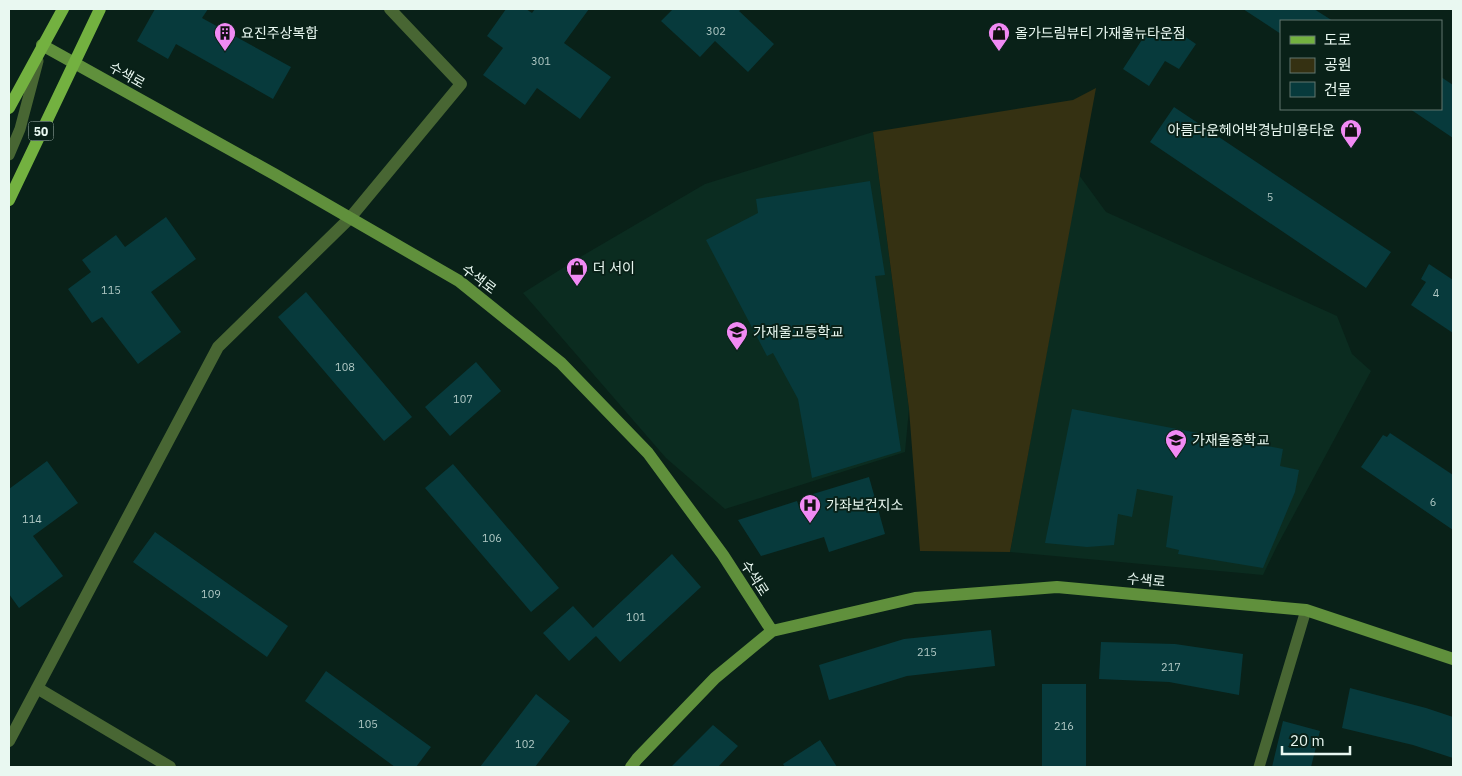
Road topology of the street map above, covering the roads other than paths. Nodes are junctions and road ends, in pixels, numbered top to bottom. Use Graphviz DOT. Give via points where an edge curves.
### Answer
graph roads {
  1 [pos="63,9"];
  2 [pos="100,9"];
  3 [pos="390,9"];
  4 [pos="42,44"];
  5 [pos="73,62"];
  6 [pos="9,108"];
  7 [pos="9,155"];
  8 [pos="9,200"];
  9 [pos="350,218"];
  10 [pos="1306,610"];
  11 [pos="772,631"];
  12 [pos="1453,659"];
  13 [pos="37,688"];
  14 [pos="9,742"];
  15 [pos="170,767"];
  16 [pos="631,767"];
  17 [pos="1260,767"];
  1 -- 4 [label="main road"];
  2 -- 5 [label="main road, 50"];
  3 -- 9 [label="street" via="461,84"];
  4 -- 5 [label="street, 수색로"];
  4 -- 6 [label="main road"];
  4 -- 7 [label="lane" via="20,129"];
  5 -- 8 [label="main road, 50"];
  5 -- 9 [label="street, 수색로"];
  9 -- 11 [label="street, 수색로" via="460,282 562,363 648,452 723,555"];
  9 -- 13 [label="street" via="218,347"];
  10 -- 11 [label="street, 수색로" via="1057,587 915,598"];
  10 -- 12 [label="street, 수색로"];
  10 -- 17 [label="lane"];
  11 -- 16 [label="street, 수색로" via="716,678"];
  13 -- 14 [label="street"];
  13 -- 15 [label="street"];
}
